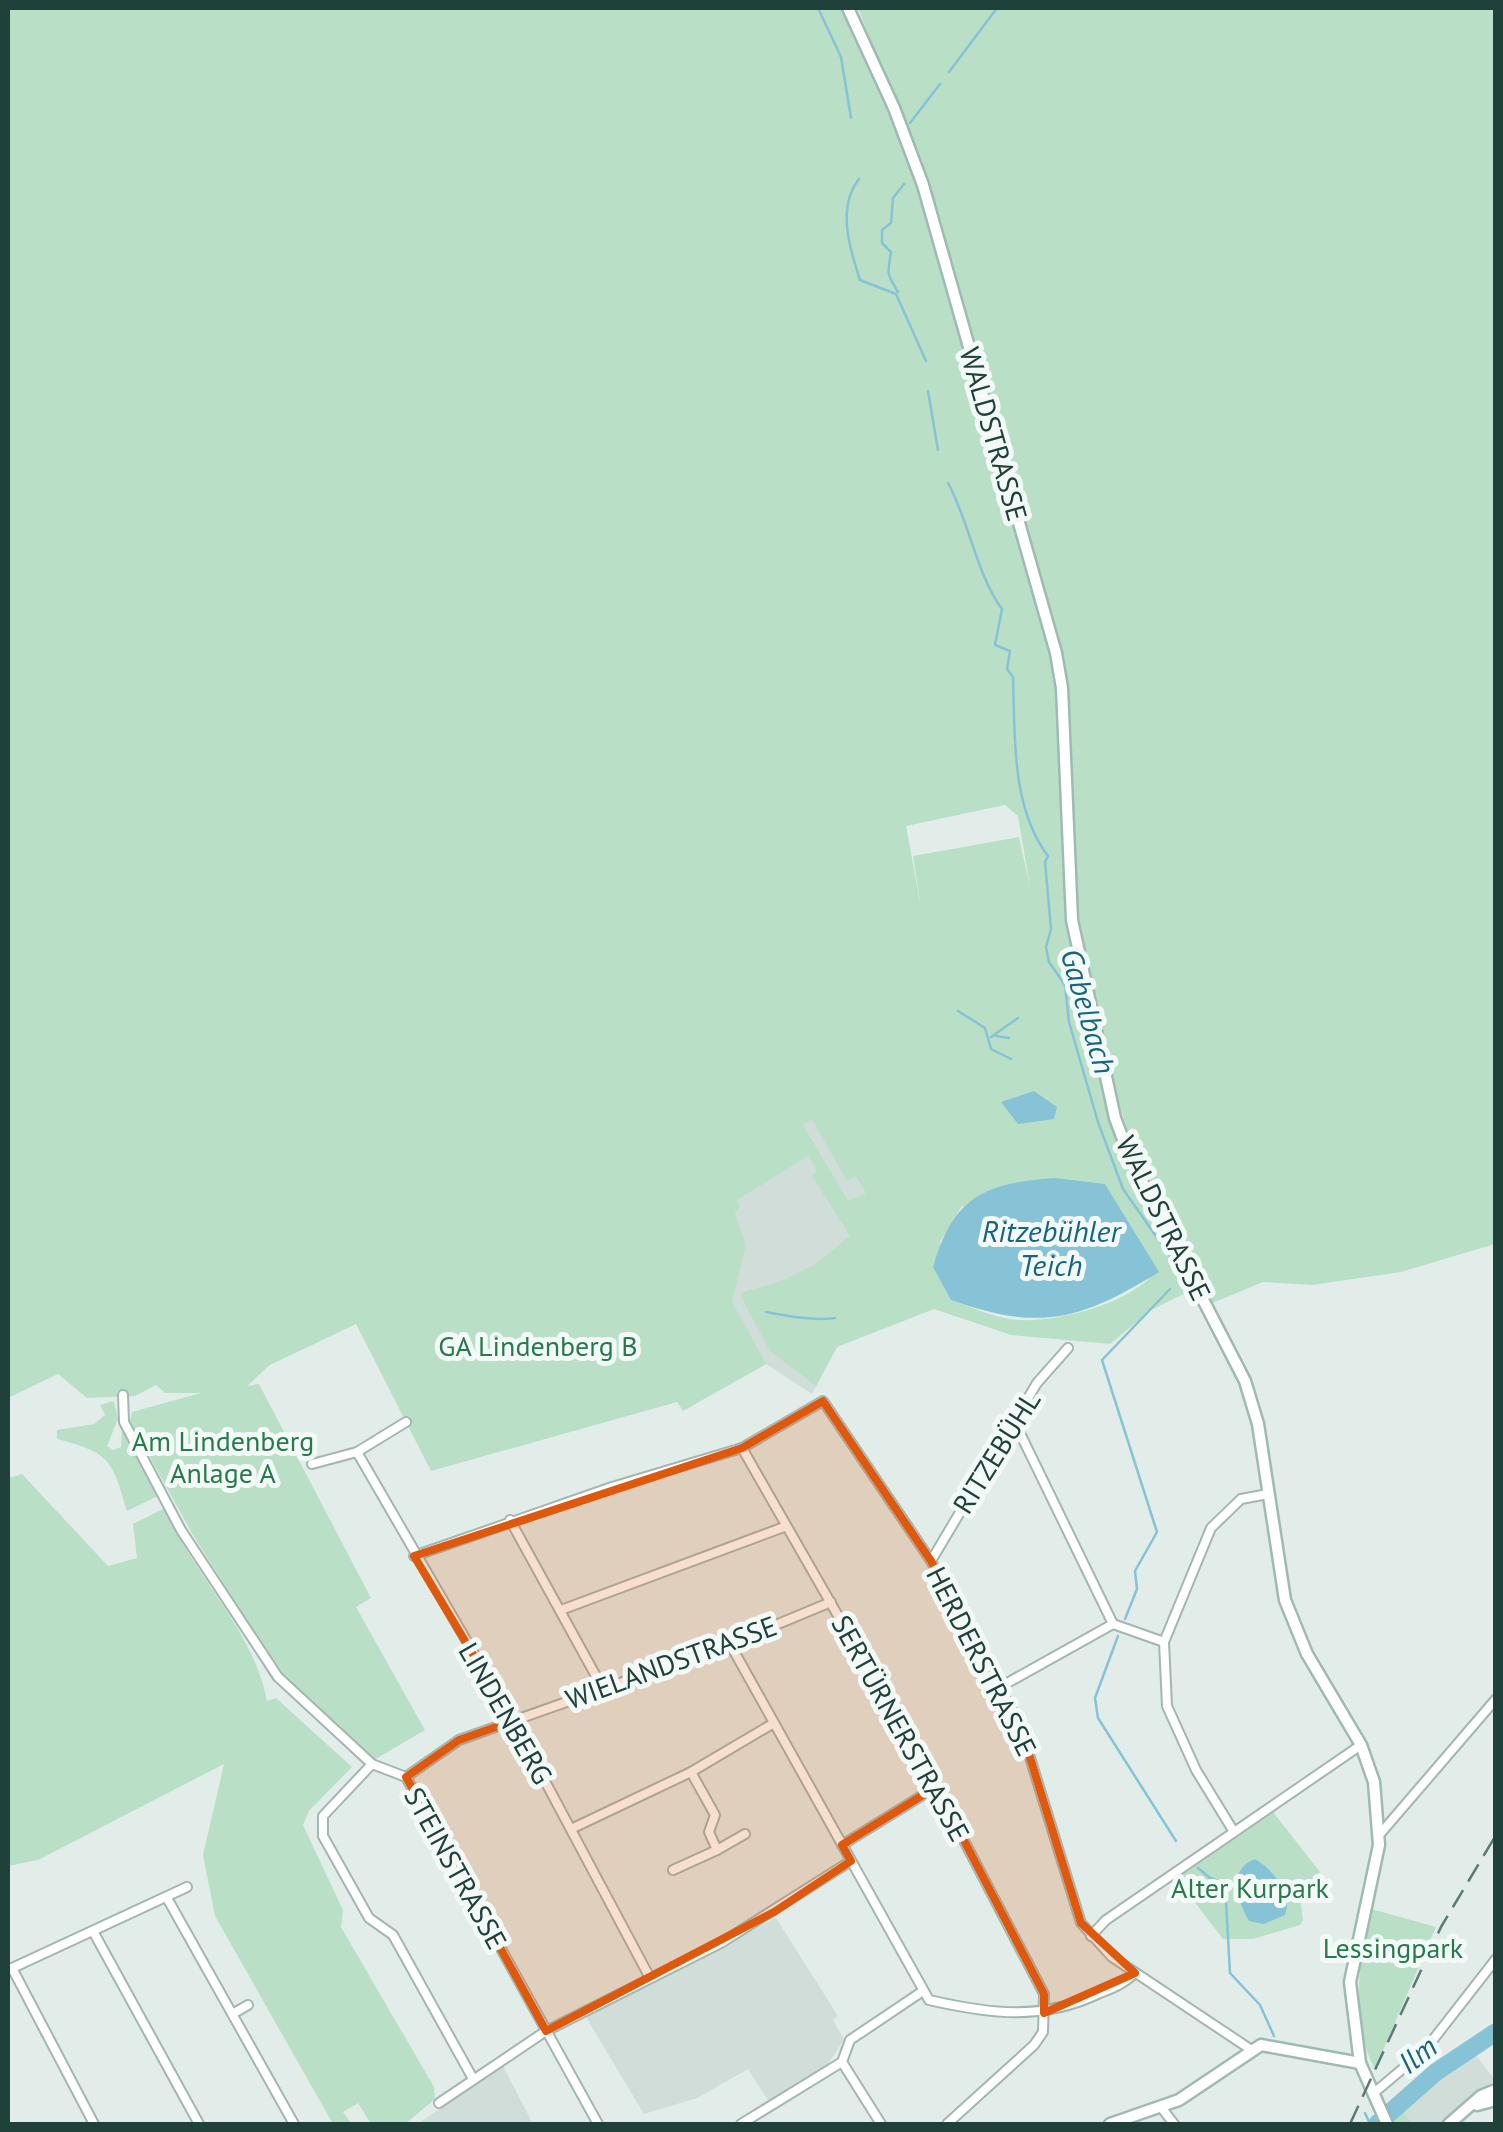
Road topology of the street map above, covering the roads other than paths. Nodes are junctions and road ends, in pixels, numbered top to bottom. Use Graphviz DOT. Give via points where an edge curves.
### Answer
graph roads {
  1 [pos="848,8"];
  2 [pos="1068,1348"];
  3 [pos="123,1395"];
  4 [pos="406,1422"];
  5 [pos="1014,1423"];
  6 [pos="742,1448"];
  7 [pos="357,1452"];
  8 [pos="312,1464"];
  9 [pos="1268,1494"];
  10 [pos="510,1520"];
  11 [pos="784,1527"];
  12 [pos="414,1556"];
  13 [pos="931,1561"];
  14 [pos="830,1602"];
  15 [pos="562,1610"];
  16 [pos="1114,1624"];
  17 [pos="1164,1642"];
  18 [pos="730,1644"];
  19 [pos="602,1687"];
  20 [pos="1000,1687"];
  21 [pos="1496,1698"];
  22 [pos="514,1721"];
  23 [pos="774,1723"];
  24 [pos="1361,1745"];
  25 [pos="372,1764"];
  26 [pos="691,1772"];
  27 [pos="406,1777"];
  28 [pos="936,1787"];
  29 [pos="571,1829"];
  30 [pos="1234,1832"];
  31 [pos="746,1834"];
  32 [pos="1380,1834"];
  33 [pos="842,1844"];
  34 [pos="716,1850"];
  35 [pos="851,1860"];
  36 [pos="673,1870"];
  37 [pos="186,1887"];
  38 [pos="167,1898"];
  39 [pos="94,1933"];
  40 [pos="1091,1936"];
  41 [pos="1496,1959"];
  42 [pos="10,1969"];
  43 [pos="1135,1974"];
  44 [pos="650,1978"];
  45 [pos="923,1990"];
  46 [pos="248,2005"];
  47 [pos="234,2013"];
  48 [pos="1044,2013"];
  49 [pos="546,2031"];
  50 [pos="1250,2049"];
  51 [pos="842,2062"];
  52 [pos="1360,2063"];
  53 [pos="472,2078"];
  54 [pos="1496,2090"];
  55 [pos="1375,2092"];
  56 [pos="1496,2100"];
  57 [pos="439,2103"];
  58 [pos="1161,2107"];
  59 [pos="1467,2110"];
  60 [pos="94,2124"];
  61 [pos="198,2124"];
  62 [pos="294,2124"];
  63 [pos="598,2124"];
  64 [pos="742,2124"];
  65 [pos="881,2124"];
  66 [pos="947,2124"];
  67 [pos="1110,2124"];
  68 [pos="1174,2124"];
  69 [pos="1386,2124"];
  70 [pos="1449,2124"];
  1 -- 9 [label="street, WALDSTRASSE" via="923,185 1056,653 1072,920 1115,1118 1245,1381"];
  2 -- 5 [label="street, RITZEBÜHL"];
  3 -- 25 [label="street, STEINSTRASSE" via="124,1422 181,1530 278,1677"];
  4 -- 7 [label="street"];
  5 -- 13 [label="street, RITZEBÜHL"];
  5 -- 16 [label="street"];
  6 -- 10 [label="street"];
  6 -- 11 [label="street, SERTÜRNERSTRASSE"];
  6 -- 13 [label="street, HERDERSTRASSE" via="823,1401"];
  7 -- 8 [label="street"];
  7 -- 12 [label="street, LINDENBERG"];
  9 -- 17 [label="street" via="1241,1500 1211,1528"];
  9 -- 24 [label="street, WALDSTRASSE" via="1293,1623"];
  10 -- 12 [label="street"];
  10 -- 15 [label="street"];
  11 -- 14 [label="street, SERTÜRNERSTRASSE"];
  11 -- 15 [label="street"];
  12 -- 22 [label="street, LINDENBERG"];
  13 -- 20 [label="street, HERDERSTRASSE"];
  14 -- 18 [label="street, WIELANDSTRASSE"];
  14 -- 28 [label="street, SERTÜRNERSTRASSE"];
  15 -- 19 [label="street"];
  16 -- 17 [label="street"];
  16 -- 20 [label="street"];
  17 -- 30 [label="street" via="1167,1706"];
  18 -- 19 [label="street, WIELANDSTRASSE"];
  18 -- 23 [label="street"];
  19 -- 22 [label="street, WIELANDSTRASSE"];
  20 -- 40 [label="street, HERDERSTRASSE" via="1032,1753 1074,1909"];
  21 -- 32 [label="street"];
  22 -- 27 [label="street, WIELANDSTRASSE" via="459,1740"];
  22 -- 29 [label="street, LINDENBERG"];
  23 -- 26 [label="street"];
  23 -- 33 [label="street"];
  24 -- 30 [label="street"];
  24 -- 32 [label="street, WALDSTRASSE"];
  25 -- 27 [label="street, STEINSTRASSE"];
  25 -- 53 [label="street" via="323,1816 323,1836 368,1918 393,1935"];
  26 -- 29 [label="street"];
  26 -- 34 [label="street" via="715,1814 709,1832"];
  27 -- 49 [label="street, STEINSTRASSE"];
  28 -- 33 [label="street"];
  28 -- 48 [label="street, SERTÜRNERSTRASSE" via="1044,1994"];
  29 -- 44 [label="street, LINDENBERG"];
  30 -- 40 [label="street"];
  31 -- 34 [label="street"];
  32 -- 52 [label="street, WALDSTRASSE" via="1351,1968"];
  33 -- 35 [label="street"];
  34 -- 36 [label="street"];
  35 -- 44 [label="street" via="760,1921"];
  35 -- 45 [label="street"];
  37 -- 38 [label="street"];
  38 -- 39 [label="street"];
  38 -- 47 [label="street"];
  39 -- 42 [label="street"];
  39 -- 61 [label="street"];
  40 -- 43 [label="street, HERDERSTRASSE"];
  41 -- 55 [label="street" via="1425,2050"];
  42 -- 60 [label="street"];
  43 -- 48 [label="street"];
  43 -- 50 [label="street, HERDERSTRASSE"];
  44 -- 49 [label="street"];
  45 -- 48 [label="street" via="929,2000 987,2013"];
  45 -- 51 [label="street" via="850,2040"];
  46 -- 47 [label="street"];
  47 -- 62 [label="street"];
  48 -- 66 [label="street" via="1034,2046"];
  49 -- 53 [label="street"];
  49 -- 63 [label="street, STEINSTRASSE"];
  50 -- 52 [label="street" via="1272,2045"];
  50 -- 58 [label="street" via="1197,2090"];
  51 -- 64 [label="street"];
  51 -- 65 [label="street"];
  52 -- 55 [label="street, WALDSTRASSE"];
  53 -- 57 [label="street"];
  54 -- 59 [label="street"];
  55 -- 69 [label="street, WALDSTRASSE"];
  56 -- 59 [label="street"];
  58 -- 67 [label="street"];
  58 -- 68 [label="street"];
  59 -- 70 [label="street"];
}
